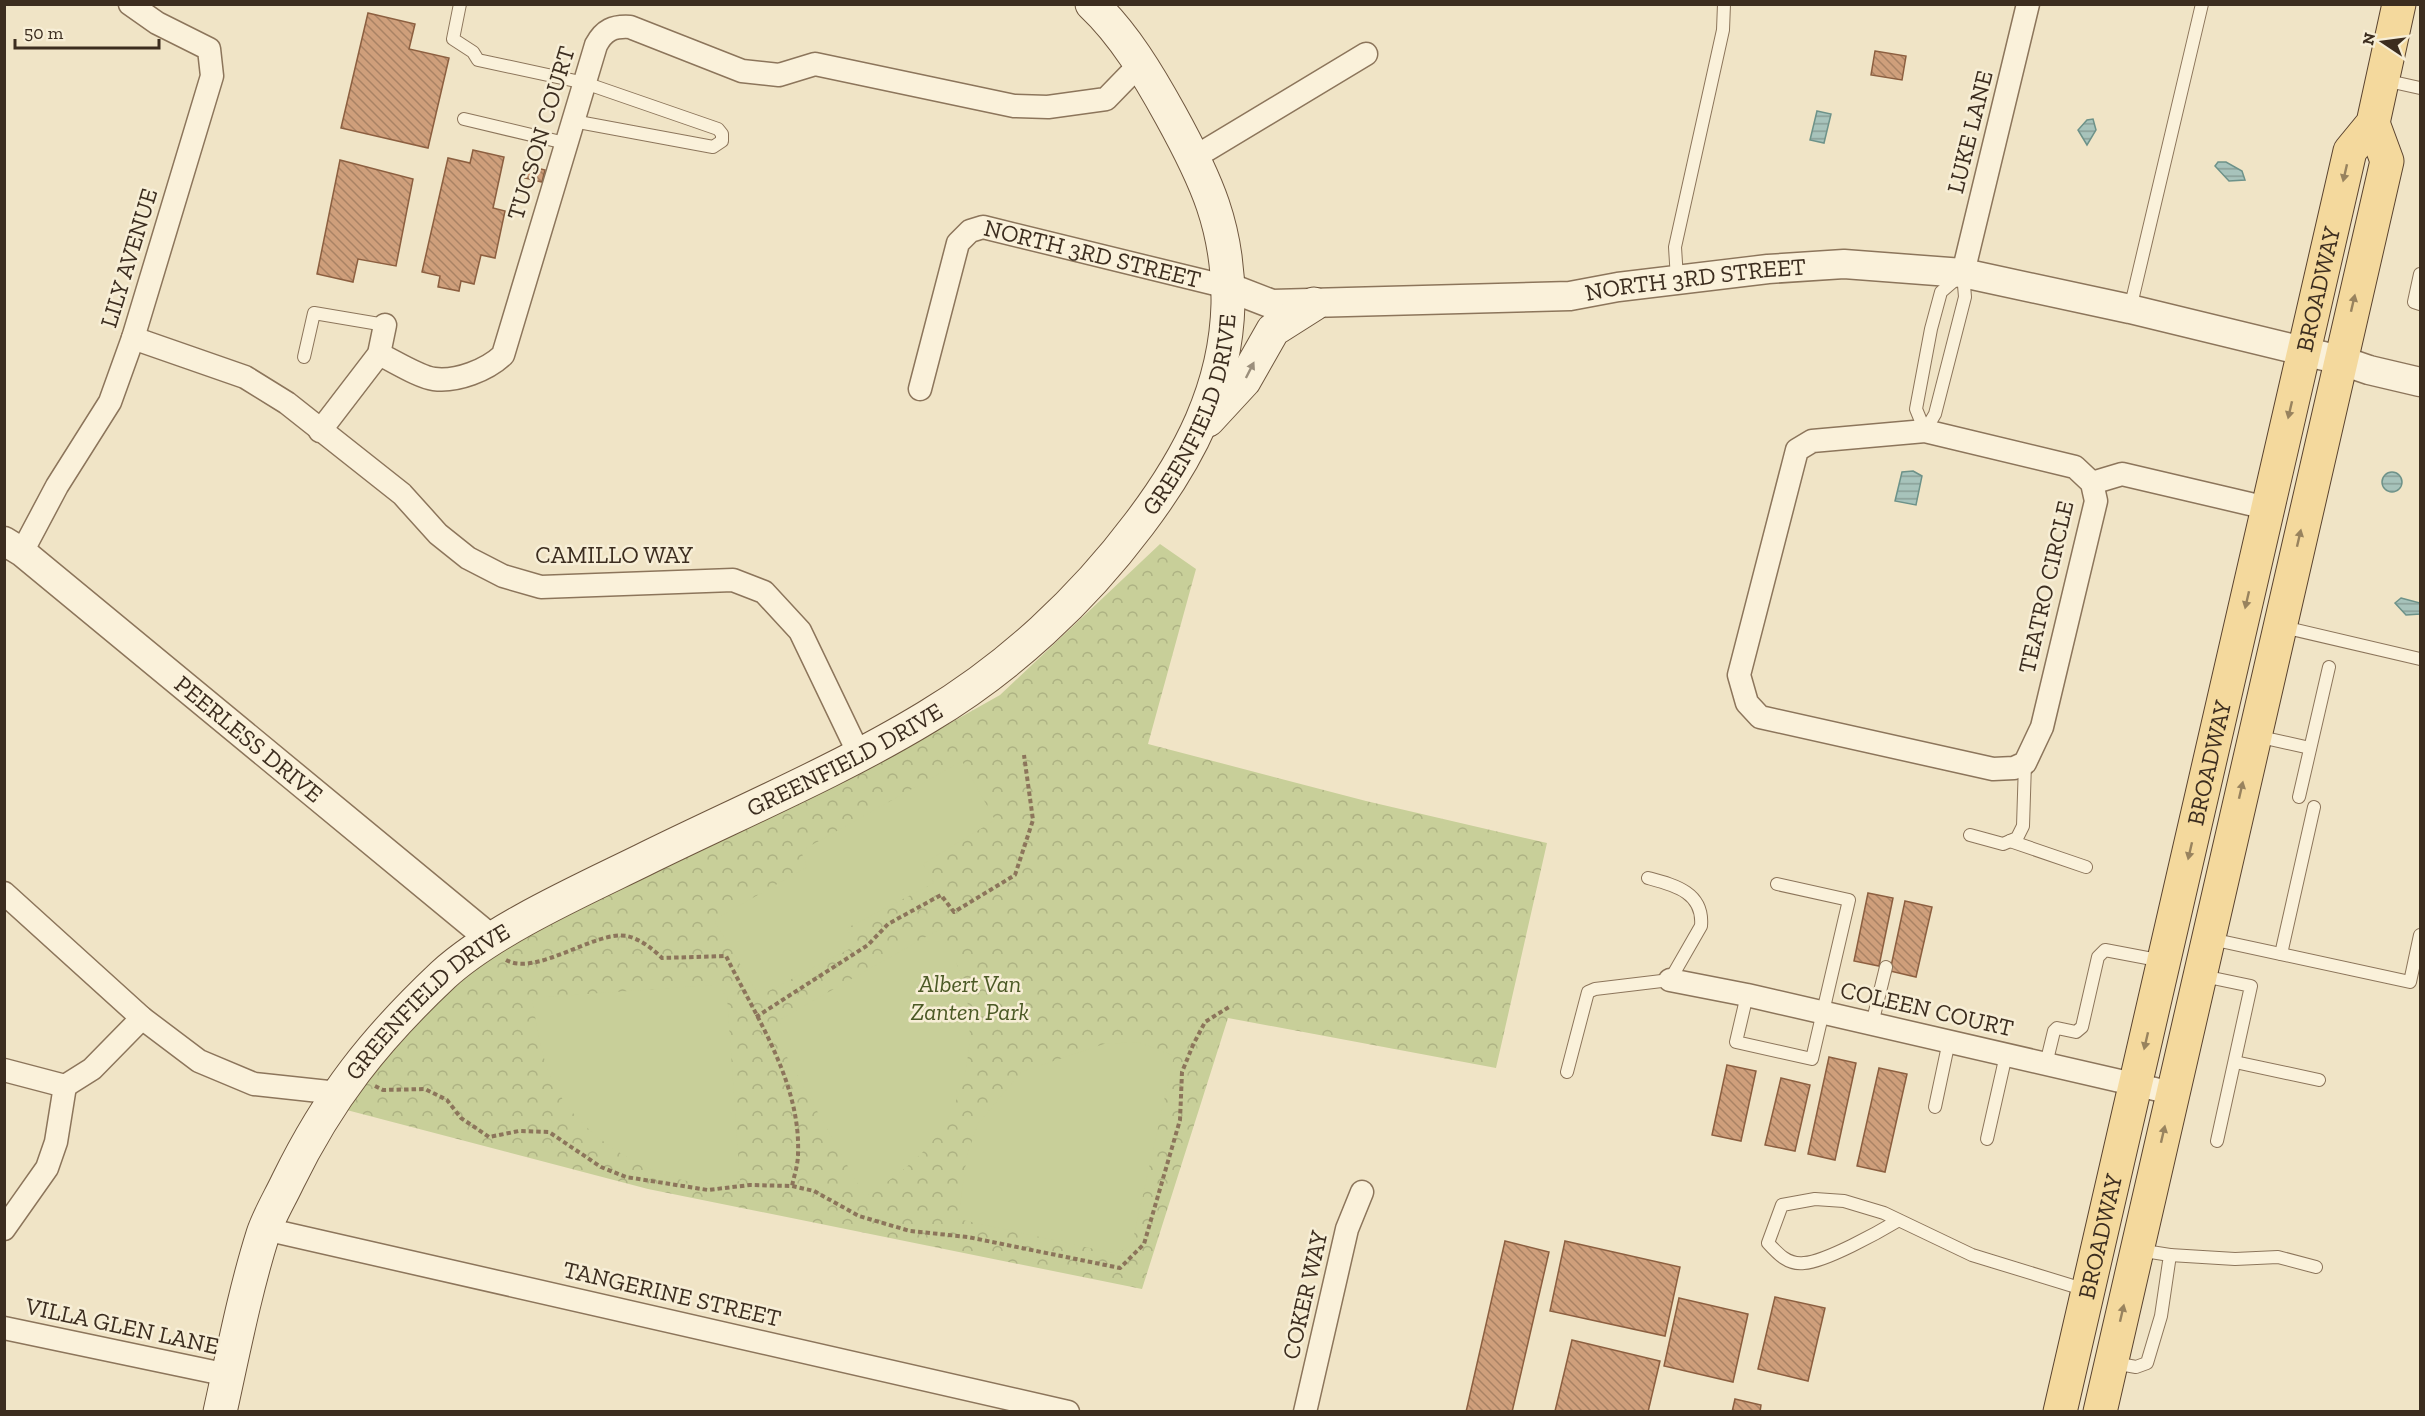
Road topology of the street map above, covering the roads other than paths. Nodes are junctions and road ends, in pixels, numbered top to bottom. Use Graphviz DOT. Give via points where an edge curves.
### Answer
graph roads {
  1 [pos="130,4"];
  2 [pos="460,4"];
  3 [pos="1724,4"];
  4 [pos="2028,4"];
  5 [pos="2202,4"];
  6 [pos="2399,4"];
  7 [pos="1098,6"];
  8 [pos="1366,54"];
  9 [pos="1140,64"];
  10 [pos="2382,80"];
  11 [pos="585,83"];
  12 [pos="2421,88"];
  13 [pos="464,119"];
  14 [pos="573,121"];
  15 [pos="2373,123"];
  16 [pos="565,143"];
  17 [pos="1195,157"];
  18 [pos="1963,273"];
  19 [pos="2421,274"];
  20 [pos="1677,279"];
  21 [pos="1228,287"];
  22 [pos="1314,304"];
  23 [pos="2421,304"];
  24 [pos="2130,309"];
  25 [pos="385,325"];
  26 [pos="133,338"];
  27 [pos="2304,353"];
  28 [pos="379,354"];
  29 [pos="304,357"];
  30 [pos="2340,360"];
  31 [pos="2421,382"];
  32 [pos="920,389"];
  33 [pos="1199,430"];
  34 [pos="320,431"];
  35 [pos="1924,431"];
  36 [pos="2092,483"];
  37 [pos="2267,508"];
  38 [pos="13,547"];
  39 [pos="2279,626"];
  40 [pos="2421,658"];
  41 [pos="2329,666"];
  42 [pos="2254,735"];
  43 [pos="2310,748"];
  44 [pos="859,754"];
  45 [pos="2025,763"];
  46 [pos="2299,796"];
  47 [pos="2314,807"];
  48 [pos="1970,835"];
  49 [pos="2010,841"];
  50 [pos="2086,867"];
  51 [pos="1648,878"];
  52 [pos="1777,884"];
  53 [pos="4,892"];
  54 [pos="2421,935"];
  55 [pos="2207,938"];
  56 [pos="492,940"];
  57 [pos="2281,954"];
  58 [pos="2164,962"];
  59 [pos="1886,967"];
  60 [pos="2199,975"];
  61 [pos="1670,980"];
  62 [pos="1747,994"];
  63 [pos="1823,1012"];
  64 [pos="142,1018"];
  65 [pos="1872,1024"];
  66 [pos="1949,1041"];
  67 [pos="2006,1055"];
  68 [pos="2235,1062"];
  69 [pos="2046,1064"];
  70 [pos="4,1070"];
  71 [pos="1567,1072"];
  72 [pos="2319,1080"];
  73 [pos="344,1084"];
  74 [pos="2136,1085"];
  75 [pos="65,1086"];
  76 [pos="2172,1093"];
  77 [pos="1935,1107"];
  78 [pos="1987,1139"];
  79 [pos="2217,1141"];
  80 [pos="1362,1192"];
  81 [pos="1899,1220"];
  82 [pos="4,1229"];
  83 [pos="265,1229"];
  84 [pos="2137,1249"];
  85 [pos="2170,1255"];
  86 [pos="2316,1267"];
  87 [pos="2086,1290"];
  88 [pos="4,1328"];
  89 [pos="2111,1362"];
  90 [pos="228,1375"];
  91 [pos="1019,1406"];
  92 [pos="220,1412"];
  93 [pos="1068,1412"];
  94 [pos="1305,1412"];
  95 [pos="2060,1412"];
  96 [pos="2100,1412"];
  1 -- 26 [label="street, LILY AVENUE" via="157,23 209,49 212,76"];
  2 -- 11 [label="lane" via="453,39 478,60"];
  3 -- 20 [label="lane" via="1723,30 1675,247"];
  4 -- 18 [label="street, LUKE LANE"];
  5 -- 24 [label="lane"];
  6 -- 10 [label="main road, BROADWAY"];
  7 -- 9 [label="main road, GREENFIELD DRIVE"];
  8 -- 17 [label="street"];
  9 -- 11 [label="street, TUCSON COURT" via="1106,99 1048,107 1014,106 815,64 779,75 742,71 630,27 616,26 602,34 596,45"];
  9 -- 17 [label="main road, GREENFIELD DRIVE"];
  10 -- 12 [label="lane"];
  10 -- 15 [label="main road, BROADWAY"];
  11 -- 14 [label="street, TUCSON COURT"];
  11 -- 14 [label="lane" via="718,129 722,141 712,147"];
  13 -- 16 [label="lane"];
  14 -- 16 [label="street, TUCSON COURT"];
  15 -- 27 [label="main road, BROADWAY, one-way" via="2350,151"];
  30 -- 15 [label="main road, BROADWAY, one-way" via="2387,160"];
  16 -- 28 [label="street, TUCSON COURT" via="503,355 471,373 433,379"];
  17 -- 21 [label="main road, GREENFIELD DRIVE" via="1221,230"];
  18 -- 20 [label="street, NORTH 3RD STREET" via="1844,264"];
  18 -- 24 [label="street, NORTH 3RD STREET"];
  18 -- 35 [label="lane" via="1965,297 1935,414"];
  18 -- 35 [label="lane" via="1941,292 1931,329 1916,409"];
  19 -- 23 [label="lane" via="2414,302"];
  20 -- 22 [label="street, NORTH 3RD STREET" via="1570,296"];
  21 -- 22 [label="street, NORTH 3RD STREET" via="1272,304"];
  21 -- 32 [label="street, NORTH 3RD STREET" via="984,228 970,231 958,243"];
  21 -- 33 [label="main road, GREENFIELD DRIVE" via="1221,365"];
  33 -- 22 [label="main road, one-way" via="1244,381 1273,330"];
  24 -- 27 [label="street, NORTH 3RD STREET"];
  25 -- 28 [label="street"];
  25 -- 29 [label="lane" via="314,313"];
  26 -- 34 [label="street, CAMILLO WAY" via="245,378 288,403"];
  26 -- 38 [label="street, LILY AVENUE" via="107,406"];
  27 -- 30 [label="street, NORTH 3RD STREET"];
  27 -- 37 [label="main road, BROADWAY, one-way"];
  28 -- 34 [label="street"];
  30 -- 31 [label="street, NORTH 3RD STREET"];
  39 -- 30 [label="main road, BROADWAY, one-way"];
  33 -- 44 [label="main road, GREENFIELD DRIVE" via="1169,481 1116,555 1051,622 994,670 928,717"];
  34 -- 44 [label="street, CAMILLO WAY" via="402,494 438,534 468,558 503,576 541,587 734,580 764,592 800,631"];
  35 -- 36 [label="street, TEATRO CIRCLE" via="2074,467"];
  35 -- 45 [label="street, TEATRO CIRCLE" via="1812,441 1797,450 1739,675 1747,703 1760,717 1993,769"];
  36 -- 37 [label="street" via="2122,474"];
  36 -- 45 [label="street, TEATRO CIRCLE" via="2096,501 2042,727"];
  37 -- 58 [label="main road, BROADWAY, one-way"];
  38 -- 56 [label="street, PEERLESS DRIVE"];
  39 -- 40 [label="lane"];
  39 -- 42 [label="main road, BROADWAY"];
  41 -- 43 [label="lane"];
  42 -- 43 [label="lane"];
  55 -- 42 [label="main road, BROADWAY, one-way"];
  43 -- 46 [label="lane"];
  44 -- 56 [label="main road, GREENFIELD DRIVE" via="596,883"];
  45 -- 49 [label="lane" via="2023,826 2017,838"];
  47 -- 57 [label="lane"];
  48 -- 49 [label="lane" via="2003,844"];
  49 -- 50 [label="lane"];
  51 -- 61 [label="lane" via="1687,890 1701,916 1701,926"];
  52 -- 63 [label="lane" via="1849,900"];
  53 -- 64 [label="street"];
  54 -- 57 [label="lane" via="2410,982"];
  55 -- 57 [label="lane"];
  55 -- 60 [label="main road, BROADWAY"];
  56 -- 73 [label="main road, GREENFIELD DRIVE" via="447,972 368,1051"];
  58 -- 69 [label="lane" via="2105,950 2098,957 2082,1027 2076,1032 2057,1028 2054,1031"];
  58 -- 74 [label="main road, BROADWAY, one-way"];
  59 -- 65 [label="lane"];
  60 -- 68 [label="lane" via="2252,986"];
  60 -- 76 [label="main road, BROADWAY"];
  61 -- 62 [label="street, COLEEN COURT"];
  61 -- 71 [label="lane" via="1588,992"];
  62 -- 63 [label="street, COLEEN COURT"];
  62 -- 63 [label="lane" via="1736,1042 1812,1059"];
  63 -- 65 [label="street, COLEEN COURT"];
  64 -- 73 [label="street" via="199,1061 254,1084"];
  64 -- 75 [label="street" via="92,1069"];
  65 -- 66 [label="street, COLEEN COURT"];
  66 -- 67 [label="street, COLEEN COURT"];
  66 -- 77 [label="lane"];
  67 -- 69 [label="street, COLEEN COURT"];
  67 -- 78 [label="lane"];
  68 -- 72 [label="lane"];
  68 -- 79 [label="lane"];
  69 -- 74 [label="street, COLEEN COURT"];
  70 -- 75 [label="street"];
  73 -- 83 [label="main road, GREENFIELD DRIVE" via="298,1160"];
  74 -- 76 [label="street, COLEEN COURT"];
  74 -- 87 [label="main road, BROADWAY"];
  75 -- 82 [label="street" via="56,1142 47,1168"];
  84 -- 76 [label="main road, BROADWAY, one-way"];
  80 -- 94 [label="street, COKER WAY" via="1347,1229"];
  81 -- 81 [label="lane" via="1844,1201 1815,1199 1782,1205 1768,1243 1782,1258 1803,1263"];
  81 -- 87 [label="lane" via="1972,1255"];
  83 -- 90 [label="main road, GREENFIELD DRIVE"];
  83 -- 91 [label="street, TANGERINE STREET"];
  84 -- 85 [label="lane"];
  89 -- 84 [label="main road, BROADWAY, one-way"];
  85 -- 86 [label="lane" via="2278,1257"];
  85 -- 89 [label="lane" via="2161,1316 2147,1363 2136,1367"];
  87 -- 95 [label="main road, BROADWAY"];
  88 -- 90 [label="street, VILLA GLEN LANE"];
  89 -- 96 [label="main road, BROADWAY"];
  90 -- 92 [label="main road, GREENFIELD DRIVE"];
  91 -- 93 [label="street, TANGERINE STREET"];
}
